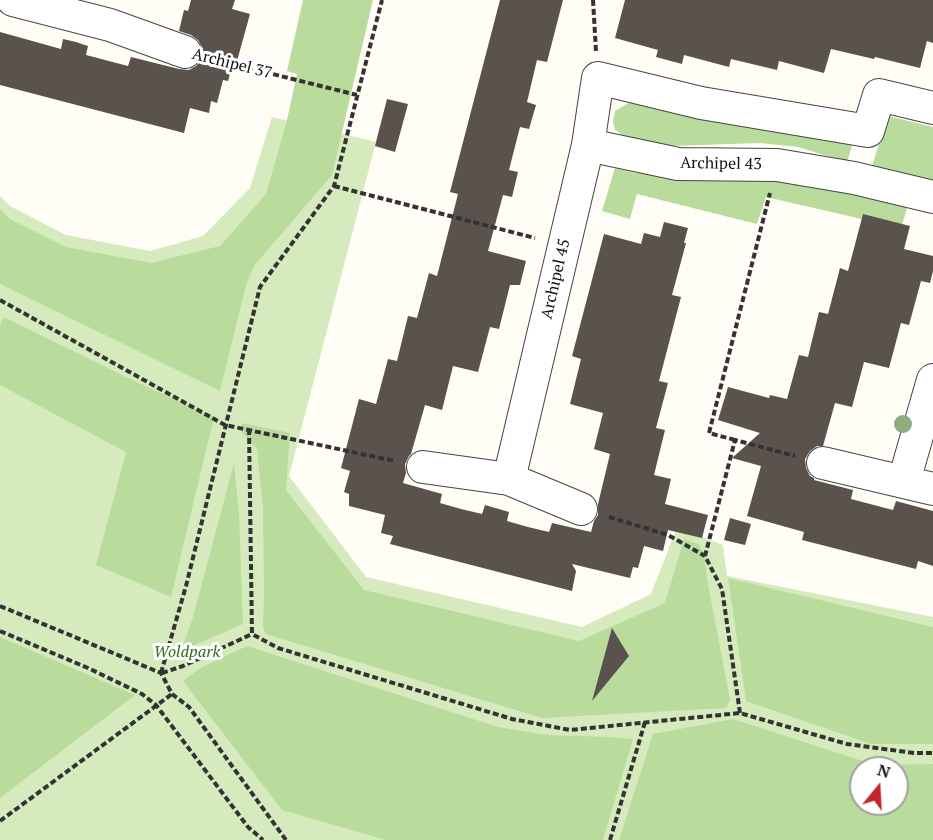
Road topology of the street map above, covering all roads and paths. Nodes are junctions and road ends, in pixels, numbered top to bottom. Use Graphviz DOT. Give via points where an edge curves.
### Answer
graph roads {
  1 [pos="13,0"];
  2 [pos="382,0"];
  3 [pos="593,0"];
  4 [pos="113,12"];
  5 [pos="185,52"];
  6 [pos="598,78"];
  7 [pos="357,96"];
  8 [pos="933,108"];
  9 [pos="868,131"];
  10 [pos="588,146"];
  11 [pos="777,165"];
  12 [pos="854,178"];
  13 [pos="334,186"];
  14 [pos="933,197"];
  15 [pos="564,246"];
  16 [pos="0,300"];
  17 [pos="933,380"];
  18 [pos="225,425"];
  19 [pos="249,429"];
  20 [pos="735,440"];
  21 [pos="823,463"];
  22 [pos="423,467"];
  23 [pos="508,479"];
  24 [pos="919,485"];
  25 [pos="580,508"];
  26 [pos="705,556"];
  27 [pos="0,606"];
  28 [pos="0,631"];
  29 [pos="252,634"];
  30 [pos="161,673"];
  31 [pos="172,694"];
  32 [pos="156,705"];
  33 [pos="740,713"];
  34 [pos="645,722"];
  35 [pos="933,753"];
  36 [pos="0,821"];
  37 [pos="263,840"];
  38 [pos="286,840"];
  39 [pos="610,840"];
  1 -- 4 [label="street, Archipel 37"];
  2 -- 7 [label="path"];
  3 -- 6 [label="path"];
  4 -- 5 [label="street, Archipel 37"];
  5 -- 7 [label="path, Archipel 37"];
  6 -- 9 [label="street" via="701,103"];
  6 -- 10 [label="street, Archipel 45"];
  7 -- 13 [label="path"];
  8 -- 9 [label="street" via="879,95"];
  9 -- 12 [label="street"];
  10 -- 11 [label="street, Archipel 43" via="678,164"];
  10 -- 15 [label="street, Archipel 45"];
  11 -- 12 [label="street, Archipel 43"];
  11 -- 20 [label="path" via="709,433"];
  12 -- 14 [label="street, Archipel 43"];
  13 -- 15 [label="path"];
  13 -- 18 [label="path" via="260,287"];
  15 -- 23 [label="street, Archipel 45"];
  16 -- 18 [label="path"];
  17 -- 24 [label="street"];
  18 -- 19 [label="path"];
  18 -- 30 [label="path"];
  19 -- 22 [label="path"];
  19 -- 29 [label="path"];
  20 -- 21 [label="path"];
  20 -- 26 [label="path"];
  21 -- 24 [label="street"];
  22 -- 23 [label="street"];
  23 -- 25 [label="street"];
  25 -- 26 [label="path" via="668,535"];
  26 -- 33 [label="path" via="722,589"];
  27 -- 30 [label="path"];
  28 -- 32 [label="path" via="142,694"];
  29 -- 30 [label="path"];
  29 -- 34 [label="path" via="278,648 512,719 570,730"];
  30 -- 31 [label="path"];
  31 -- 32 [label="path"];
  31 -- 38 [label="path" via="189,707"];
  32 -- 36 [label="path"];
  32 -- 37 [label="path" via="248,827"];
  33 -- 34 [label="path"];
  33 -- 35 [label="path" via="847,744"];
  34 -- 39 [label="path"];
}
